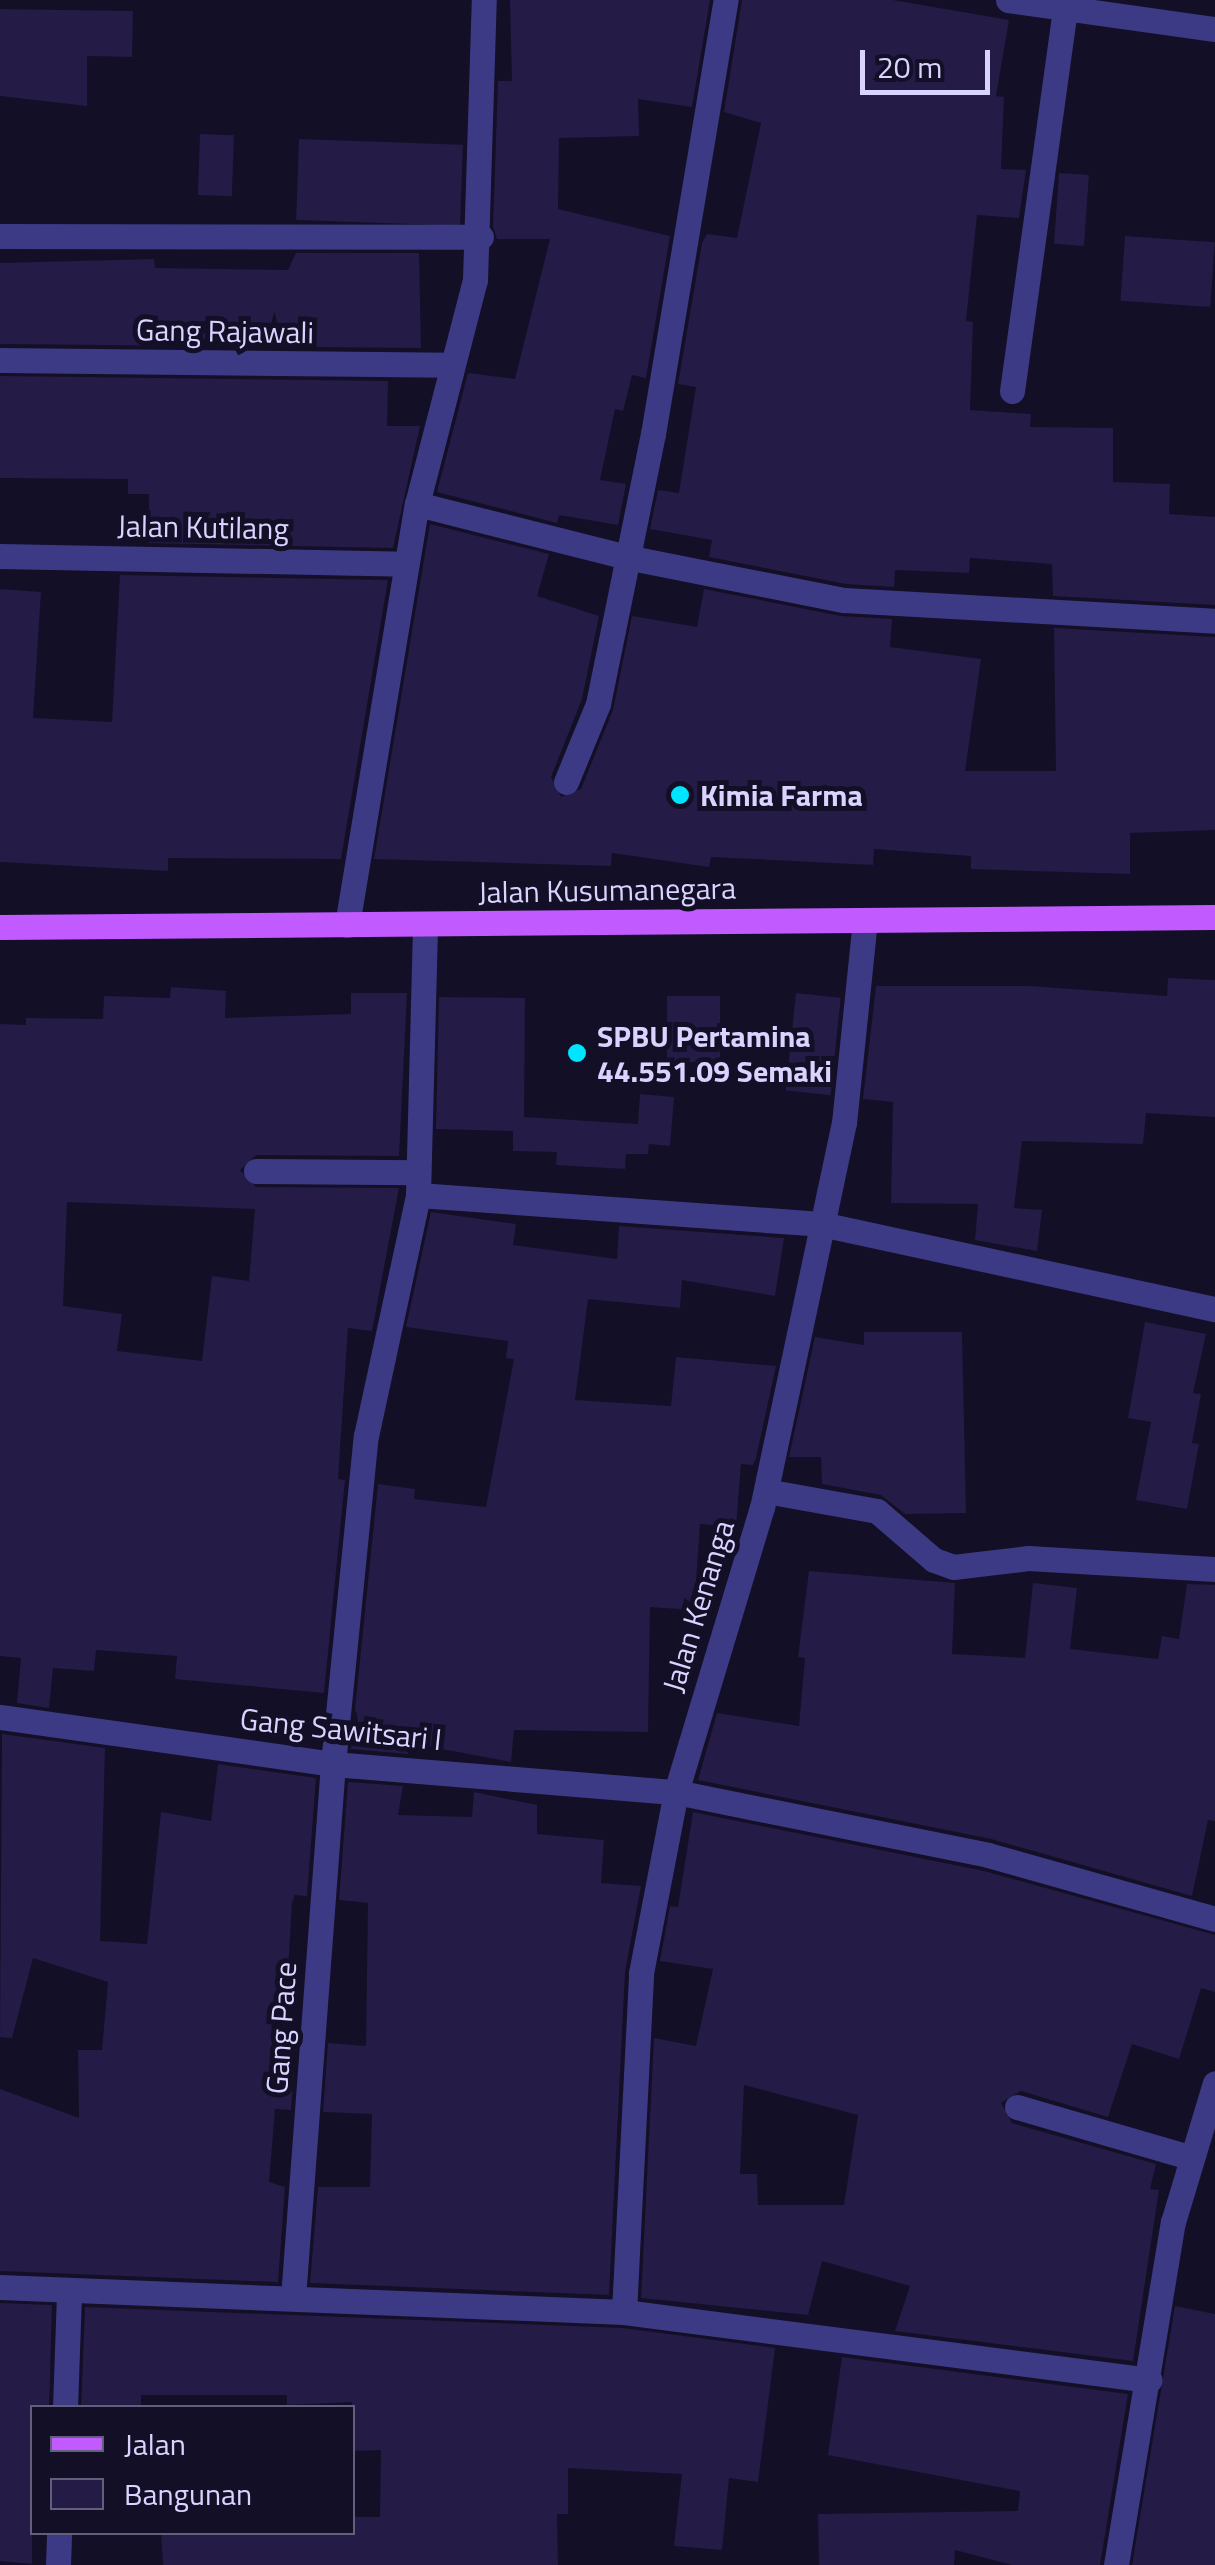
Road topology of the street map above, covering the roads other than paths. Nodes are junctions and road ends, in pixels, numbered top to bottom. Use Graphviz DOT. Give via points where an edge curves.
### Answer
graph roads {
  1 [pos="484,0"];
  2 [pos="726,0"];
  3 [pos="1008,0"];
  4 [pos="1066,5"];
  5 [pos="1215,29"];
  6 [pos="0,236"];
  7 [pos="481,237"];
  8 [pos="0,360"];
  9 [pos="450,365"];
  10 [pos="1012,391"];
  11 [pos="416,504"];
  12 [pos="0,556"];
  13 [pos="626,556"];
  14 [pos="405,564"];
  15 [pos="1215,621"];
  16 [pos="566,782"];
  17 [pos="1215,917"];
  18 [pos="864,920"];
  19 [pos="425,924"];
  20 [pos="347,925"];
  21 [pos="0,927"];
  22 [pos="256,1171"];
  23 [pos="418,1183"];
  24 [pos="821,1224"];
  25 [pos="1215,1309"];
  26 [pos="766,1492"];
  27 [pos="1215,1569"];
  28 [pos="0,1717"];
  29 [pos="333,1764"];
  30 [pos="676,1792"];
  31 [pos="1215,1919"];
  32 [pos="1215,2083"];
  33 [pos="1017,2107"];
  34 [pos="1192,2158"];
  35 [pos="0,2288"];
  36 [pos="69,2292"];
  37 [pos="293,2298"];
  38 [pos="624,2312"];
  39 [pos="1150,2380"];
  40 [pos="64,2405"];
  41 [pos="60,2535"];
  42 [pos="58,2565"];
  43 [pos="1116,2565"];
  1 -- 7 [label="street"];
  2 -- 13 [label="street" via="667,362"];
  3 -- 4 [label="street"];
  4 -- 5 [label="street"];
  4 -- 10 [label="street"];
  6 -- 7 [label="street"];
  7 -- 9 [label="street" via="467,321"];
  8 -- 9 [label="street, Gang Rajawali"];
  9 -- 11 [label="street"];
  11 -- 13 [label="street"];
  11 -- 14 [label="street"];
  12 -- 14 [label="street, Jalan Kutilang"];
  13 -- 15 [label="street" via="904,607"];
  13 -- 16 [label="street" via="598,704"];
  14 -- 20 [label="street"];
  17 -- 18 [label="main road, Jalan Kusumanegara"];
  18 -- 19 [label="main road, Jalan Kusumanegara"];
  18 -- 24 [label="street, Jalan Kenanga" via="844,1123"];
  19 -- 20 [label="main road, Jalan Kusumanegara"];
  19 -- 23 [label="street, Gang Pace"];
  20 -- 21 [label="main road, Jalan Kusumanegara"];
  22 -- 23 [label="street"];
  23 -- 24 [label="street"];
  23 -- 29 [label="street, Gang Pace" via="366,1436"];
  24 -- 25 [label="street"];
  24 -- 26 [label="street, Jalan Kenanga"];
  26 -- 27 [label="street" via="877,1511 934,1560 953,1567 1028,1558"];
  26 -- 30 [label="street, Jalan Kenanga"];
  28 -- 29 [label="street, Gang Sawitsari I"];
  29 -- 30 [label="street, Gang Sawitsari I"];
  29 -- 37 [label="street, Gang Pace"];
  30 -- 31 [label="street, Gang Sawitsari I" via="988,1855"];
  30 -- 38 [label="street, Jalan Kenanga" via="641,1974"];
  32 -- 34 [label="street"];
  33 -- 34 [label="street"];
  34 -- 39 [label="street" via="1173,2222"];
  35 -- 36 [label="street"];
  36 -- 37 [label="street"];
  36 -- 40 [label="street"];
  37 -- 38 [label="street"];
  38 -- 39 [label="street"];
  39 -- 43 [label="street"];
  41 -- 42 [label="street"];
}
